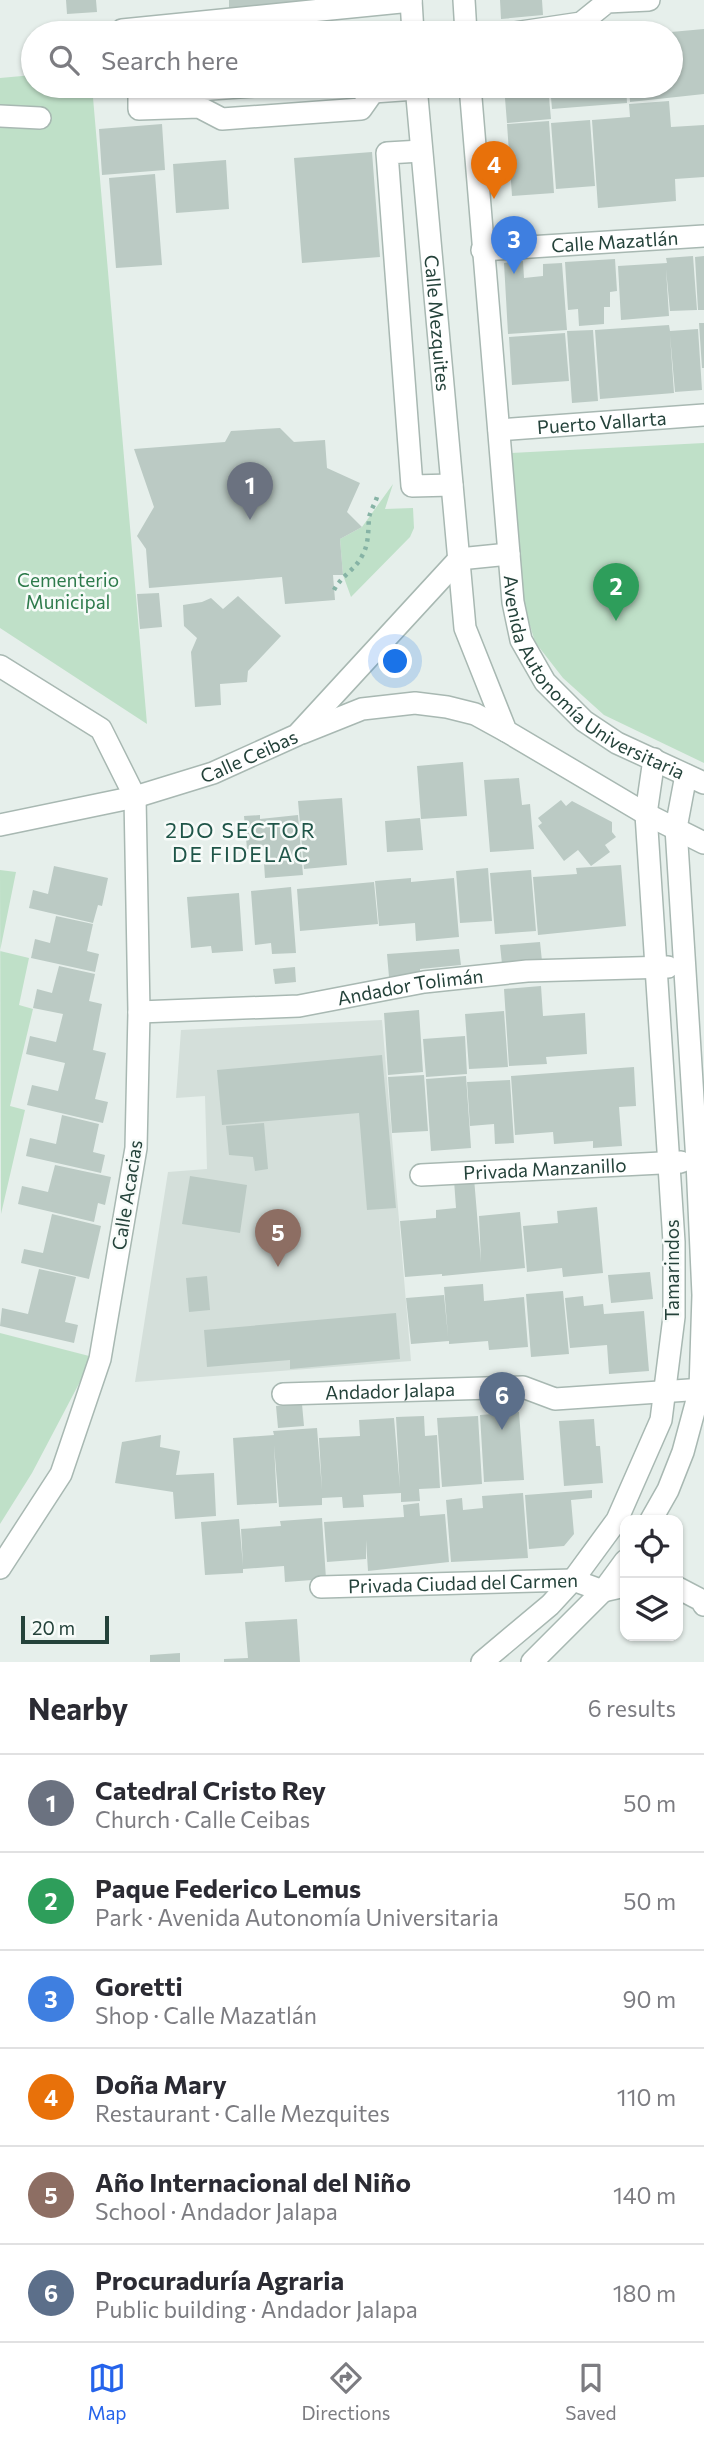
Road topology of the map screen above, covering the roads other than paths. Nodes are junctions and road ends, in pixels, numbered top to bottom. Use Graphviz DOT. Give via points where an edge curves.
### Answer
graph roads {
  1 [pos="464,0"];
  2 [pos="649,0"];
  3 [pos="411,1"];
  4 [pos="212,21"];
  5 [pos="412,21"];
  6 [pos="465,21"];
  7 [pos="584,21"];
  8 [pos="139,98"];
  9 [pos="366,98"];
  10 [pos="417,98"];
  11 [pos="471,98"];
  12 [pos="0,116"];
  13 [pos="40,118"];
  14 [pos="421,151"];
  15 [pos="704,236"];
  16 [pos="482,250"];
  17 [pos="704,415"];
  18 [pos="499,429"];
  19 [pos="452,485"];
  20 [pos="509,554"];
  21 [pos="459,559"];
  22 [pos="0,666"];
  23 [pos="506,731"];
  24 [pos="297,735"];
  25 [pos="654,759"];
  26 [pos="695,779"];
  27 [pos="135,797"];
  28 [pos="646,814"];
  29 [pos="0,825"];
  30 [pos="676,828"];
  31 [pos="704,843"];
  32 [pos="684,967"];
  33 [pos="656,968"];
  34 [pos="139,1012"];
  35 [pos="669,1162"];
  36 [pos="701,1162"];
  37 [pos="421,1175"];
  38 [pos="702,1389"];
  39 [pos="666,1391"];
  40 [pos="283,1394"];
  41 [pos="662,1420"];
  42 [pos="697,1439"];
  43 [pos="654,1515"];
  44 [pos="0,1568"];
  45 [pos="620,1568"];
  46 [pos="573,1580"];
  47 [pos="321,1587"];
  48 [pos="620,1587"];
  49 [pos="683,1590"];
  50 [pos="603,1591"];
  51 [pos="704,1605"];
  52 [pos="482,1662"];
  53 [pos="532,1662"];
  1 -- 6 [label="street"];
  2 -- 7 [label="street" via="607,2"];
  3 -- 4 [label="street"];
  3 -- 5 [label="street"];
  8 -- 9 [label="street" via="139,109 199,107 222,119 361,109"];
  10 -- 14 [label="street, Calle Mezquites"];
  11 -- 16 [label="street"];
  12 -- 13 [label="street"];
  14 -- 19 [label="street, Calle Mezquites"];
  14 -- 19 [label="street" via="387,153 412,486"];
  15 -- 16 [label="street, Calle Mazatlán"];
  16 -- 18 [label="street"];
  17 -- 18 [label="street, Puerto Vallarta"];
  18 -- 20 [label="street"];
  19 -- 21 [label="street, Calle Mezquites"];
  20 -- 21 [label="street"];
  20 -- 25 [label="street, Avenida Autonomía Universitaria" via="521,640 545,682 584,721 617,743"];
  21 -- 23 [label="street" via="465,628"];
  21 -- 24 [label="street, Calle Ceibas"];
  22 -- 27 [label="street" via="101,729"];
  23 -- 24 [label="street" via="475,713 415,703 362,709"];
  23 -- 28 [label="street"];
  24 -- 27 [label="street, Calle Ceibas" via="213,773"];
  25 -- 26 [label="street, Avenida Autonomía Universitaria"];
  25 -- 28 [label="street, Tamarindos"];
  26 -- 30 [label="street, Tamarindos"];
  27 -- 29 [label="street, Calle Ceibas"];
  27 -- 34 [label="street, Calle Acacias"];
  28 -- 30 [label="street"];
  28 -- 33 [label="street, Tamarindos"];
  30 -- 31 [label="street"];
  30 -- 32 [label="street, Tamarindos"];
  32 -- 33 [label="street, Andador Tolimán"];
  32 -- 36 [label="street, Tamarindos"];
  33 -- 34 [label="street, Andador Tolimán" via="527,971 424,982 299,1006"];
  33 -- 35 [label="street, Tamarindos"];
  34 -- 44 [label="street, Calle Acacias" via="136,1147 100,1359 61,1474"];
  35 -- 36 [label="street, Privada Manzanillo"];
  35 -- 37 [label="street, Privada Manzanillo"];
  35 -- 39 [label="street, Tamarindos" via="674,1317"];
  36 -- 38 [label="street, Tamarindos"];
  38 -- 39 [label="street, Andador Jalapa"];
  38 -- 42 [label="street, Tamarindos"];
  39 -- 40 [label="street, Andador Jalapa" via="555,1399 523,1387"];
  39 -- 41 [label="street, Tamarindos"];
  41 -- 42 [label="street"];
  41 -- 46 [label="street, Tamarindos" via="617,1520"];
  42 -- 43 [label="street, Tamarindos"];
  45 -- 50 [label="street"];
  46 -- 47 [label="street, Privada Ciudad del Carmen"];
  46 -- 50 [label="street, Privada Ciudad del Carmen"];
  46 -- 52 [label="street, Tamarindos"];
  48 -- 50 [label="street"];
  49 -- 51 [label="street"];
  50 -- 53 [label="street"];
}
